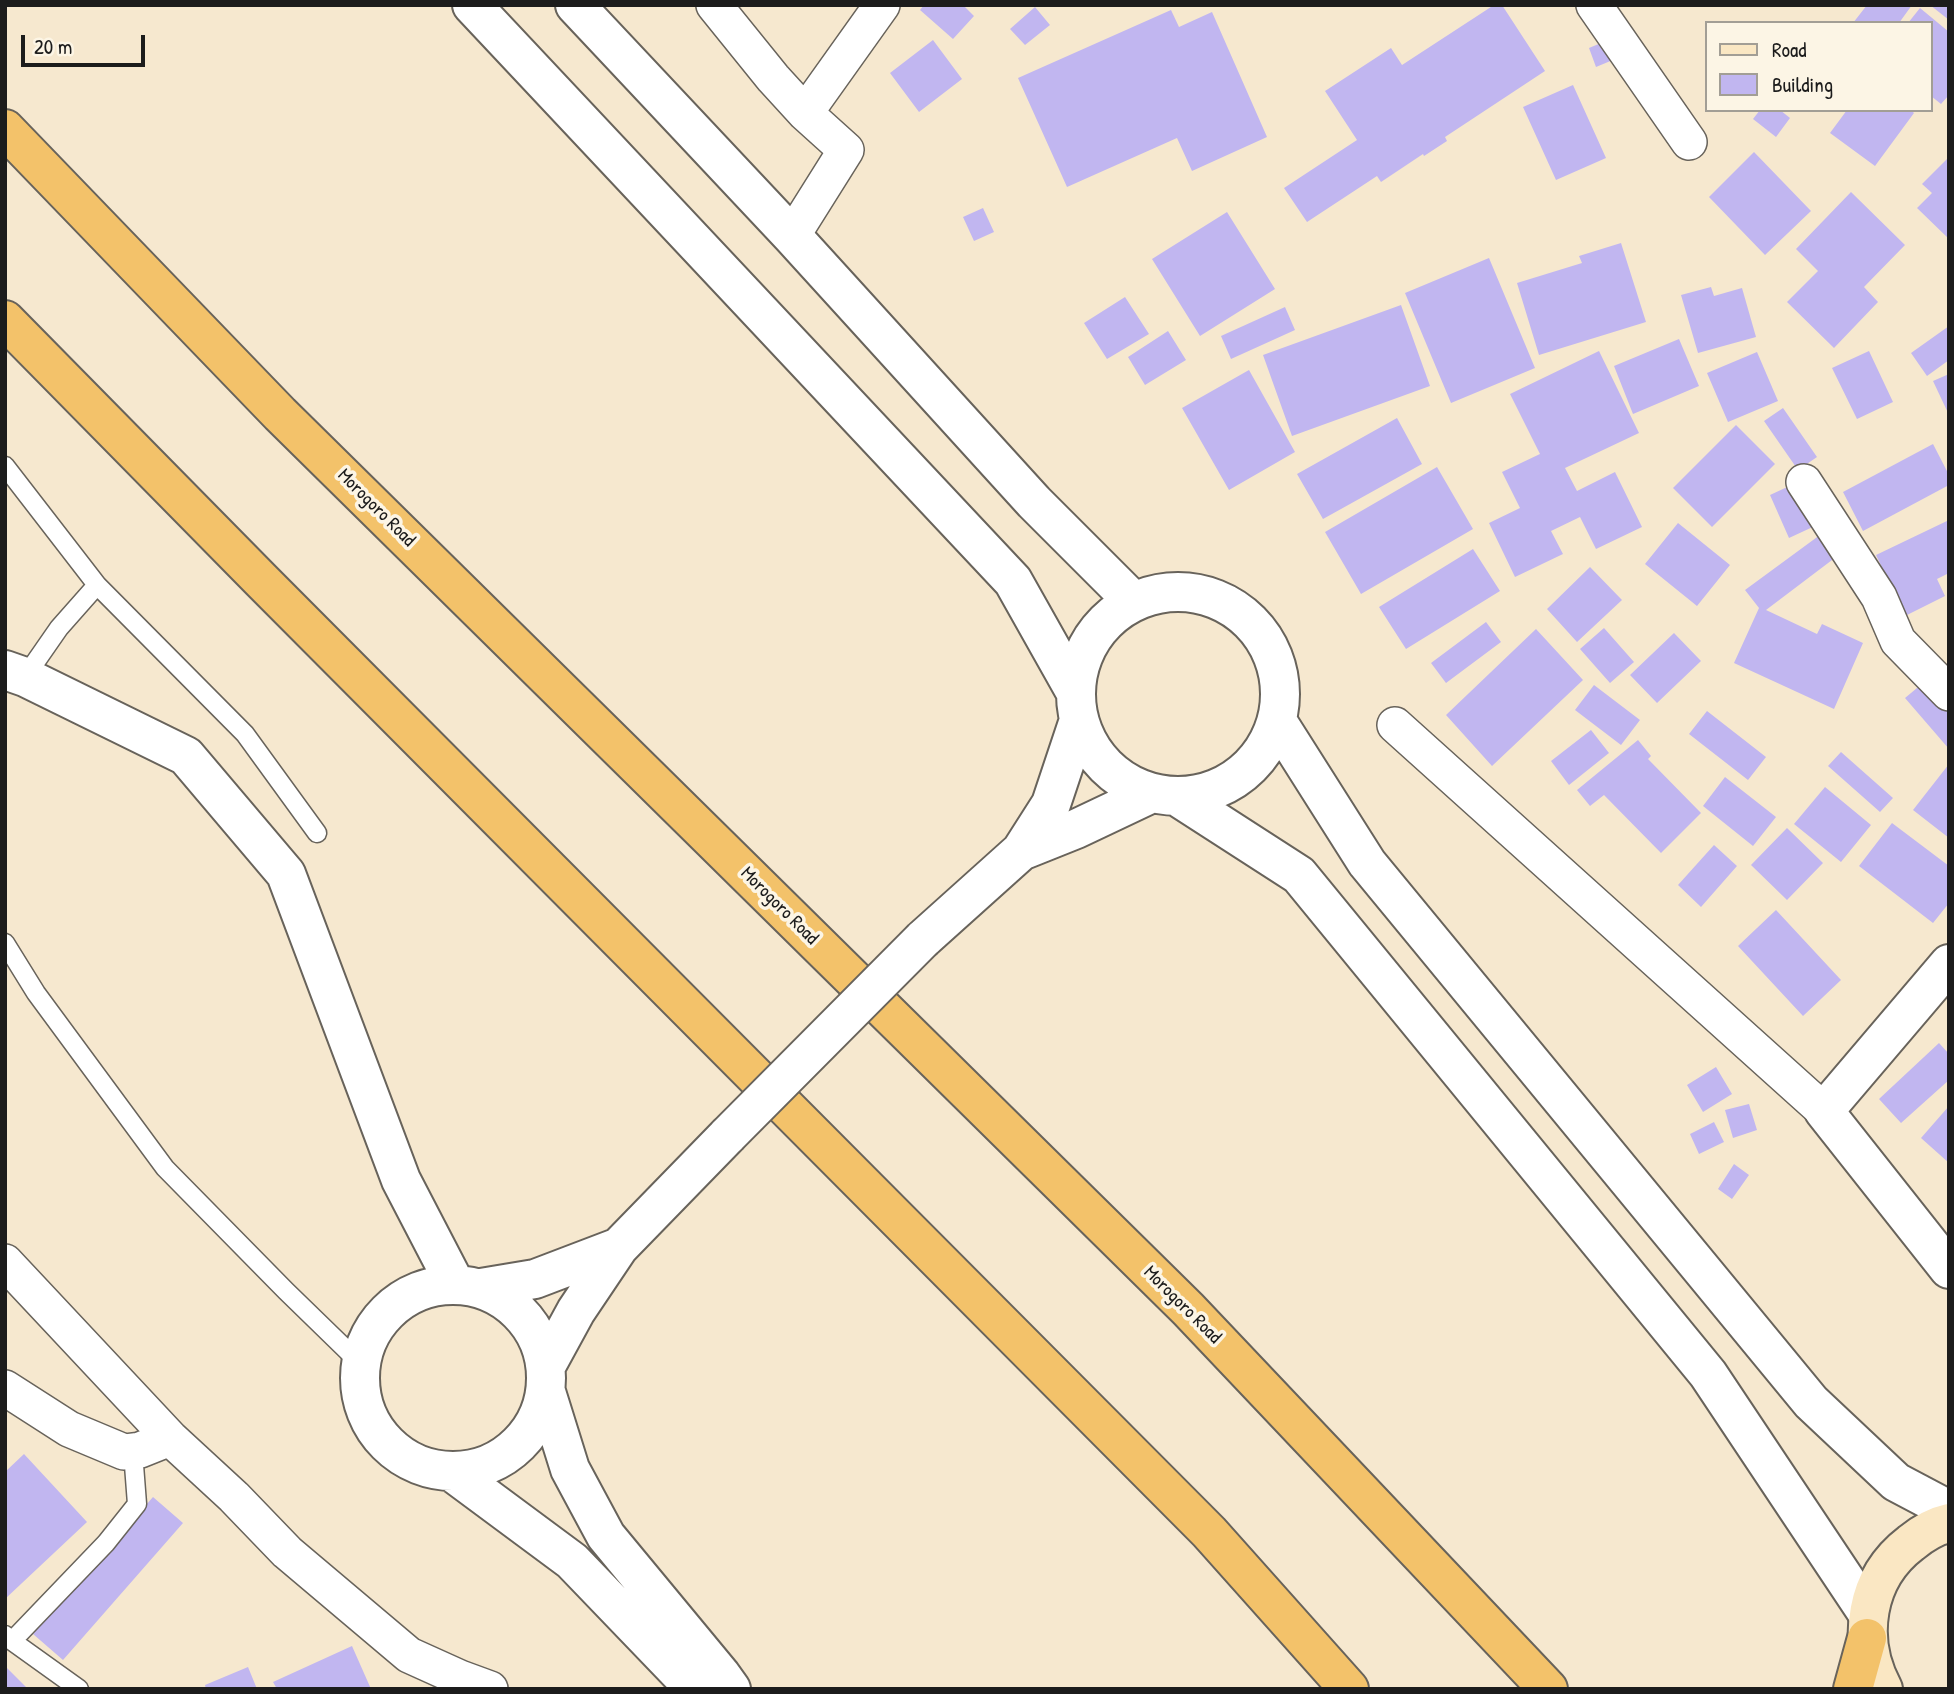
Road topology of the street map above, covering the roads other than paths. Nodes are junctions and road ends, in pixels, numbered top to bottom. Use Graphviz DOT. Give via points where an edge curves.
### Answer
graph roads {
  1 [pos="472,5"];
  2 [pos="575,5"];
  3 [pos="714,5"];
  4 [pos="882,5"];
  5 [pos="1594,5"];
  6 [pos="805,113"];
  7 [pos="5,129"];
  8 [pos="1689,142"];
  9 [pos="792,236"];
  10 [pos="5,320"];
  11 [pos="5,466"];
  12 [pos="1804,482"];
  13 [pos="97,585"];
  14 [pos="1133,601"];
  15 [pos="15,673"];
  16 [pos="1949,693"];
  17 [pos="1078,706"];
  18 [pos="1277,721"];
  19 [pos="1395,725"];
  20 [pos="1165,795"];
  21 [pos="317,833"];
  22 [pos="1021,851"];
  23 [pos="5,943"];
  24 [pos="1949,964"];
  25 [pos="1824,1111"];
  26 [pos="619,1247"];
  27 [pos="5,1262"];
  28 [pos="1949,1269"];
  29 [pos="468,1286"];
  30 [pos="360,1363"];
  31 [pos="546,1379"];
  32 [pos="5,1388"];
  33 [pos="170,1438"];
  34 [pos="133,1452"];
  35 [pos="452,1472"];
  36 [pos="1949,1510"];
  37 [pos="1949,1523"];
  38 [pos="1868,1626"];
  39 [pos="9,1638"];
  40 [pos="79,1689"];
  41 [pos="490,1689"];
  42 [pos="695,1689"];
  43 [pos="731,1689"];
  44 [pos="1349,1689"];
  45 [pos="1548,1689"];
  46 [pos="1853,1689"];
  47 [pos="1883,1689"];
  1 -- 17 [label="street" via="1013,581"];
  2 -- 9 [label="street"];
  3 -- 6 [label="street"];
  4 -- 6 [label="street"];
  5 -- 8 [label="street"];
  6 -- 9 [label="street" via="846,150"];
  7 -- 45 [label="highway, Morogoro Road" via="280,414 1188,1309"];
  9 -- 14 [label="street" via="1034,502"];
  10 -- 44 [label="highway" via="1209,1532"];
  11 -- 13 [label="lane"];
  12 -- 16 [label="street" via="1880,597 1898,641"];
  13 -- 15 [label="lane"];
  13 -- 21 [label="lane" via="245,734"];
  14 -- 17 [label="street" via="1106,620 1090,642 1079,667"];
  14 -- 18 [label="street" via="1179,591 1205,595 1251,622 1278,668 1281,695"];
  15 -- 29 [label="street" via="186,756 286,874 401,1180"];
  17 -- 20 [label="street" via="1090,745 1105,766 1127,783"];
  17 -- 22 [label="street" via="1051,804"];
  18 -- 20 [label="street" via="1267,746 1230,783 1205,793"];
  18 -- 36 [label="street" via="1367,863 1811,1402 1896,1482"];
  19 -- 25 [label="street"];
  20 -- 22 [label="street"];
  20 -- 38 [label="street" via="1299,876 1707,1374"];
  22 -- 26 [label="street, bridge" via="923,939"];
  23 -- 30 [label="lane" via="36,993 165,1168"];
  24 -- 25 [label="street"];
  25 -- 28 [label="street"];
  26 -- 29 [label="street" via="535,1279"];
  26 -- 31 [label="street" via="576,1311"];
  27 -- 33 [label="street"];
  29 -- 30 [label="street" via="428,1288 404,1298 383,1315"];
  29 -- 31 [label="street" via="505,1300 525,1318 539,1340"];
  30 -- 35 [label="street" via="360,1390 382,1439 426,1468"];
  31 -- 35 [label="street" via="538,1418 524,1440 503,1458 478,1469"];
  31 -- 43 [label="street" via="570,1469 606,1536"];
  32 -- 34 [label="street" via="69,1429"];
  33 -- 34 [label="street"];
  33 -- 41 [label="street" via="286,1552 409,1655"];
  34 -- 39 [label="lane" via="137,1504 106,1543"];
  35 -- 42 [label="street" via="572,1561"];
  37 -- 38 [label="main road" via="1920,1535 1885,1569 1874,1591"];
  38 -- 46 [label="highway"];
  38 -- 47 [label="main road" via="1871,1664"];
  39 -- 40 [label="lane"];
}
